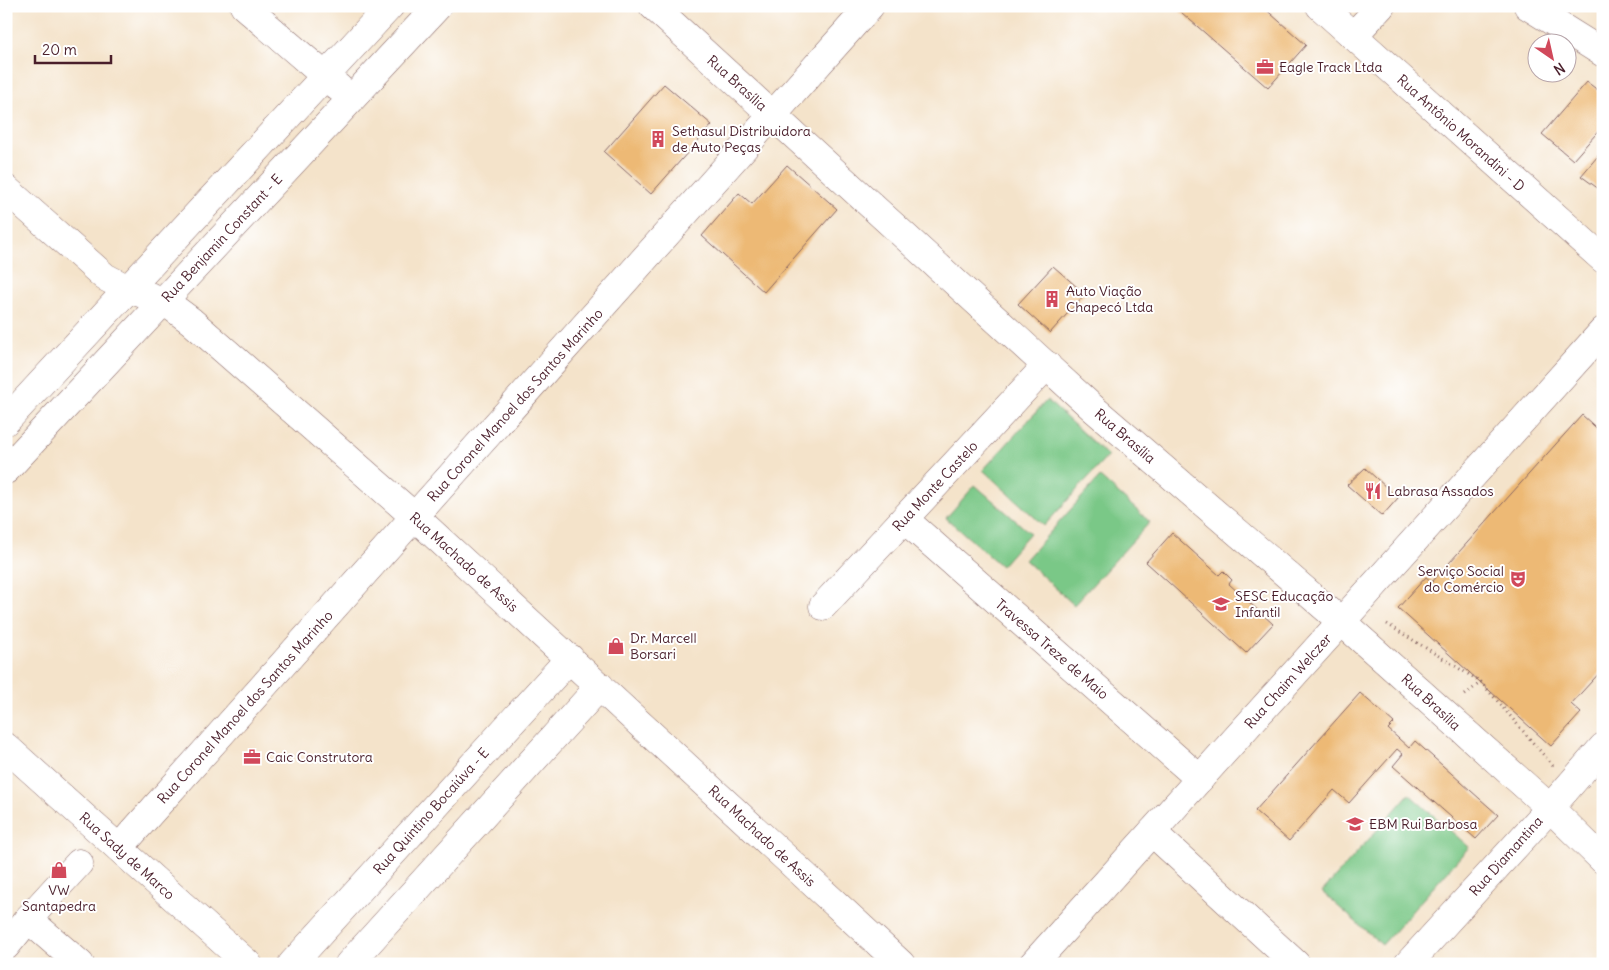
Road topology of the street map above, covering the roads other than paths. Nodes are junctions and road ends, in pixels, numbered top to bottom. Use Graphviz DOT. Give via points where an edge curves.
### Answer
graph roads {
  1 [pos="244,6"];
  2 [pos="390,6"];
  3 [pos="438,6"];
  4 [pos="652,6"];
  5 [pos="870,6"];
  6 [pos="1320,6"];
  7 [pos="1381,6"];
  8 [pos="1528,6"];
  9 [pos="1353,36"];
  10 [pos="1603,53"];
  11 [pos="325,76"];
  12 [pos="352,99"];
  13 [pos="772,116"];
  14 [pos="6,189"];
  15 [pos="1603,259"];
  16 [pos="128,289"];
  17 [pos="164,301"];
  18 [pos="1603,331"];
  19 [pos="1047,365"];
  20 [pos="6,421"];
  21 [pos="6,470"];
  22 [pos="415,517"];
  23 [pos="904,519"];
  24 [pos="824,606"];
  25 [pos="1349,613"];
  26 [pos="570,658"];
  27 [pos="600,686"];
  28 [pos="6,747"];
  29 [pos="1603,747"];
  30 [pos="1200,779"];
  31 [pos="1550,808"];
  32 [pos="415,828"];
  33 [pos="1152,832"];
  34 [pos="119,848"];
  35 [pos="446,856"];
  36 [pos="1603,860"];
  37 [pos="78,863"];
  38 [pos="28,920"];
  39 [pos="6,946"];
  40 [pos="80,964"];
  41 [pos="248,964"];
  42 [pos="292,964"];
  43 [pos="349,964"];
  44 [pos="901,964"];
  45 [pos="1033,964"];
  46 [pos="1296,964"];
  47 [pos="1408,964"];
  1 -- 11 [label="street"];
  2 -- 11 [label="street"];
  3 -- 12 [label="street, Rua Benjamin Constant - E"];
  4 -- 13 [label="street, Rua Brasília"];
  5 -- 13 [label="street, Rua Coronel Manoel dos Santos Marinho"];
  6 -- 9 [label="street, Rua Antônio Morandini - D"];
  7 -- 9 [label="street"];
  8 -- 10 [label="street"];
  9 -- 15 [label="street, Rua Antônio Morandini - D"];
  11 -- 12 [label="street"];
  11 -- 16 [label="street"];
  12 -- 17 [label="street, Rua Benjamin Constant - E"];
  13 -- 19 [label="street, Rua Brasília"];
  13 -- 22 [label="street, Rua Coronel Manoel dos Santos Marinho"];
  14 -- 16 [label="street, Rua Machado de Assis" via="104,277"];
  16 -- 17 [label="street, Rua Machado de Assis"];
  16 -- 20 [label="street"];
  17 -- 21 [label="street, Rua Benjamin Constant - E"];
  17 -- 22 [label="street, Rua Machado de Assis"];
  18 -- 25 [label="street, Rua Chaim Welczer"];
  19 -- 23 [label="street, Rua Monte Castelo"];
  19 -- 25 [label="street, Rua Brasília" via="1095,410"];
  22 -- 26 [label="street, Rua Machado de Assis"];
  22 -- 34 [label="street, Rua Coronel Manoel dos Santos Marinho"];
  23 -- 24 [label="street, Rua Monte Castelo"];
  23 -- 30 [label="street, Travessa Treze de Maio"];
  25 -- 30 [label="street, Rua Chaim Welczer"];
  25 -- 31 [label="street, Rua Brasília"];
  26 -- 27 [label="street, Rua Machado de Assis"];
  26 -- 32 [label="street, Rua Quintino Bocaiúva - E"];
  27 -- 35 [label="street"];
  27 -- 44 [label="street, Rua Machado de Assis"];
  28 -- 34 [label="street, Rua Sady de Marco"];
  29 -- 31 [label="street, Rua Diamantina"];
  30 -- 33 [label="street, Rua Chaim Welczer"];
  31 -- 36 [label="street, Rua Brasília"];
  31 -- 47 [label="street, Rua Diamantina"];
  32 -- 35 [label="street"];
  32 -- 42 [label="street, Rua Quintino Bocaiúva - E"];
  33 -- 45 [label="street, Rua Chaim Welczer"];
  33 -- 46 [label="street"];
  34 -- 41 [label="street, Rua Sady de Marco"];
  35 -- 43 [label="street"];
  37 -- 38 [label="street"];
  38 -- 39 [label="street"];
  38 -- 40 [label="street"];
}
